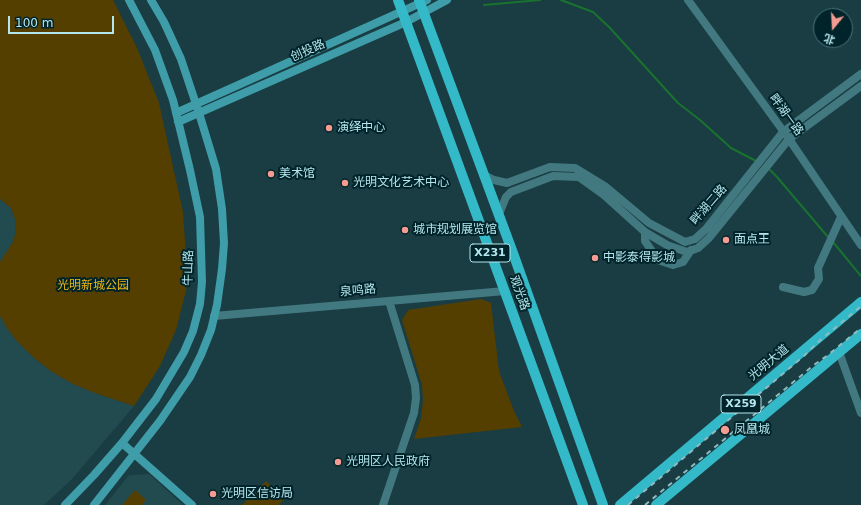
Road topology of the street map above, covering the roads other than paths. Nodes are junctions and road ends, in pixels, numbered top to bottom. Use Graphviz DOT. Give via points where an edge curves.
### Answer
graph roads {
  1 [pos="129,0"];
  2 [pos="151,0"];
  3 [pos="398,0"];
  4 [pos="447,0"];
  5 [pos="688,0"];
  6 [pos="423,4"];
  7 [pos="402,12"];
  8 [pos="406,22"];
  9 [pos="861,74"];
  10 [pos="861,86"];
  11 [pos="196,104"];
  12 [pos="199,113"];
  13 [pos="177,117"];
  14 [pos="786,136"];
  15 [pos="484,175"];
  16 [pos="730,206"];
  17 [pos="499,214"];
  18 [pos="842,217"];
  19 [pos="645,232"];
  20 [pos="861,246"];
  21 [pos="691,250"];
  22 [pos="783,287"];
  23 [pos="504,291"];
  24 [pos="389,301"];
  25 [pos="861,302"];
  26 [pos="214,316"];
  27 [pos="861,334"];
  28 [pos="839,352"];
  29 [pos="861,413"];
  30 [pos="122,443"];
  31 [pos="134,454"];
  32 [pos="65,505"];
  33 [pos="94,505"];
  34 [pos="192,505"];
  35 [pos="383,505"];
  36 [pos="583,505"];
  37 [pos="603,505"];
  38 [pos="620,505"];
  39 [pos="656,505"];
  1 -- 13 [label="street, 牛山路" via="155,50"];
  2 -- 11 [label="street" via="181,59"];
  3 -- 7 [label="main road, 观光路 / X231"];
  4 -- 6 [label="street, 创投路"];
  5 -- 14 [label="street, 畔湖一路"];
  6 -- 7 [label="street, 创投路"];
  6 -- 8 [label="street, 创投路"];
  6 -- 15 [label="main road, 观光路 / X231"];
  7 -- 8 [label="main road, 观光路 / X231"];
  7 -- 11 [label="street, 创投路"];
  8 -- 12 [label="street, 创投路"];
  8 -- 23 [label="main road, 观光路 / X231"];
  9 -- 14 [label="street, 畔湖二路"];
  10 -- 14 [label="street, 畔湖二路"];
  11 -- 12 [label="street"];
  11 -- 13 [label="street, 创投路"];
  12 -- 13 [label="street, 创投路"];
  12 -- 26 [label="street" via="216,169 222,209 224,243"];
  13 -- 30 [label="street, 牛山路" via="200,217 200,304 193,330 173,371 156,399"];
  14 -- 16 [label="street, 畔湖二路"];
  14 -- 18 [label="street, 畔湖一路"];
  15 -- 16 [label="street, 畔湖二路" via="507,183 550,167 575,168 606,187 649,224 685,242 695,239"];
  15 -- 17 [label="main road, 观光路 / X231"];
  16 -- 21 [label="street, 畔湖二路" via="709,238 698,248"];
  17 -- 19 [label="street" via="510,192 553,176 579,177 604,195"];
  17 -- 37 [label="main road, 观光路 / X231"];
  18 -- 20 [label="street, 畔湖一路"];
  18 -- 22 [label="street" via="818,268 819,279 812,290 804,292"];
  19 -- 21 [label="street" via="668,245 687,252"];
  19 -- 21 [label="street, 畔湖二路" via="645,241 658,260 673,265 683,262"];
  23 -- 24 [label="street, 泉鸣路"];
  23 -- 36 [label="main road, 观光路 / X231"];
  24 -- 26 [label="street, 泉鸣路"];
  24 -- 35 [label="street" via="415,385 416,398 414,413"];
  25 -- 38 [label="main road, 光明大道 / X259"];
  26 -- 31 [label="street" via="202,355 190,378"];
  27 -- 28 [label="main road, X259"];
  28 -- 29 [label="street"];
  28 -- 39 [label="main road, X259"];
  30 -- 31 [label="street"];
  30 -- 32 [label="street, 牛山路"];
  31 -- 33 [label="street"];
  31 -- 34 [label="street"];
}
